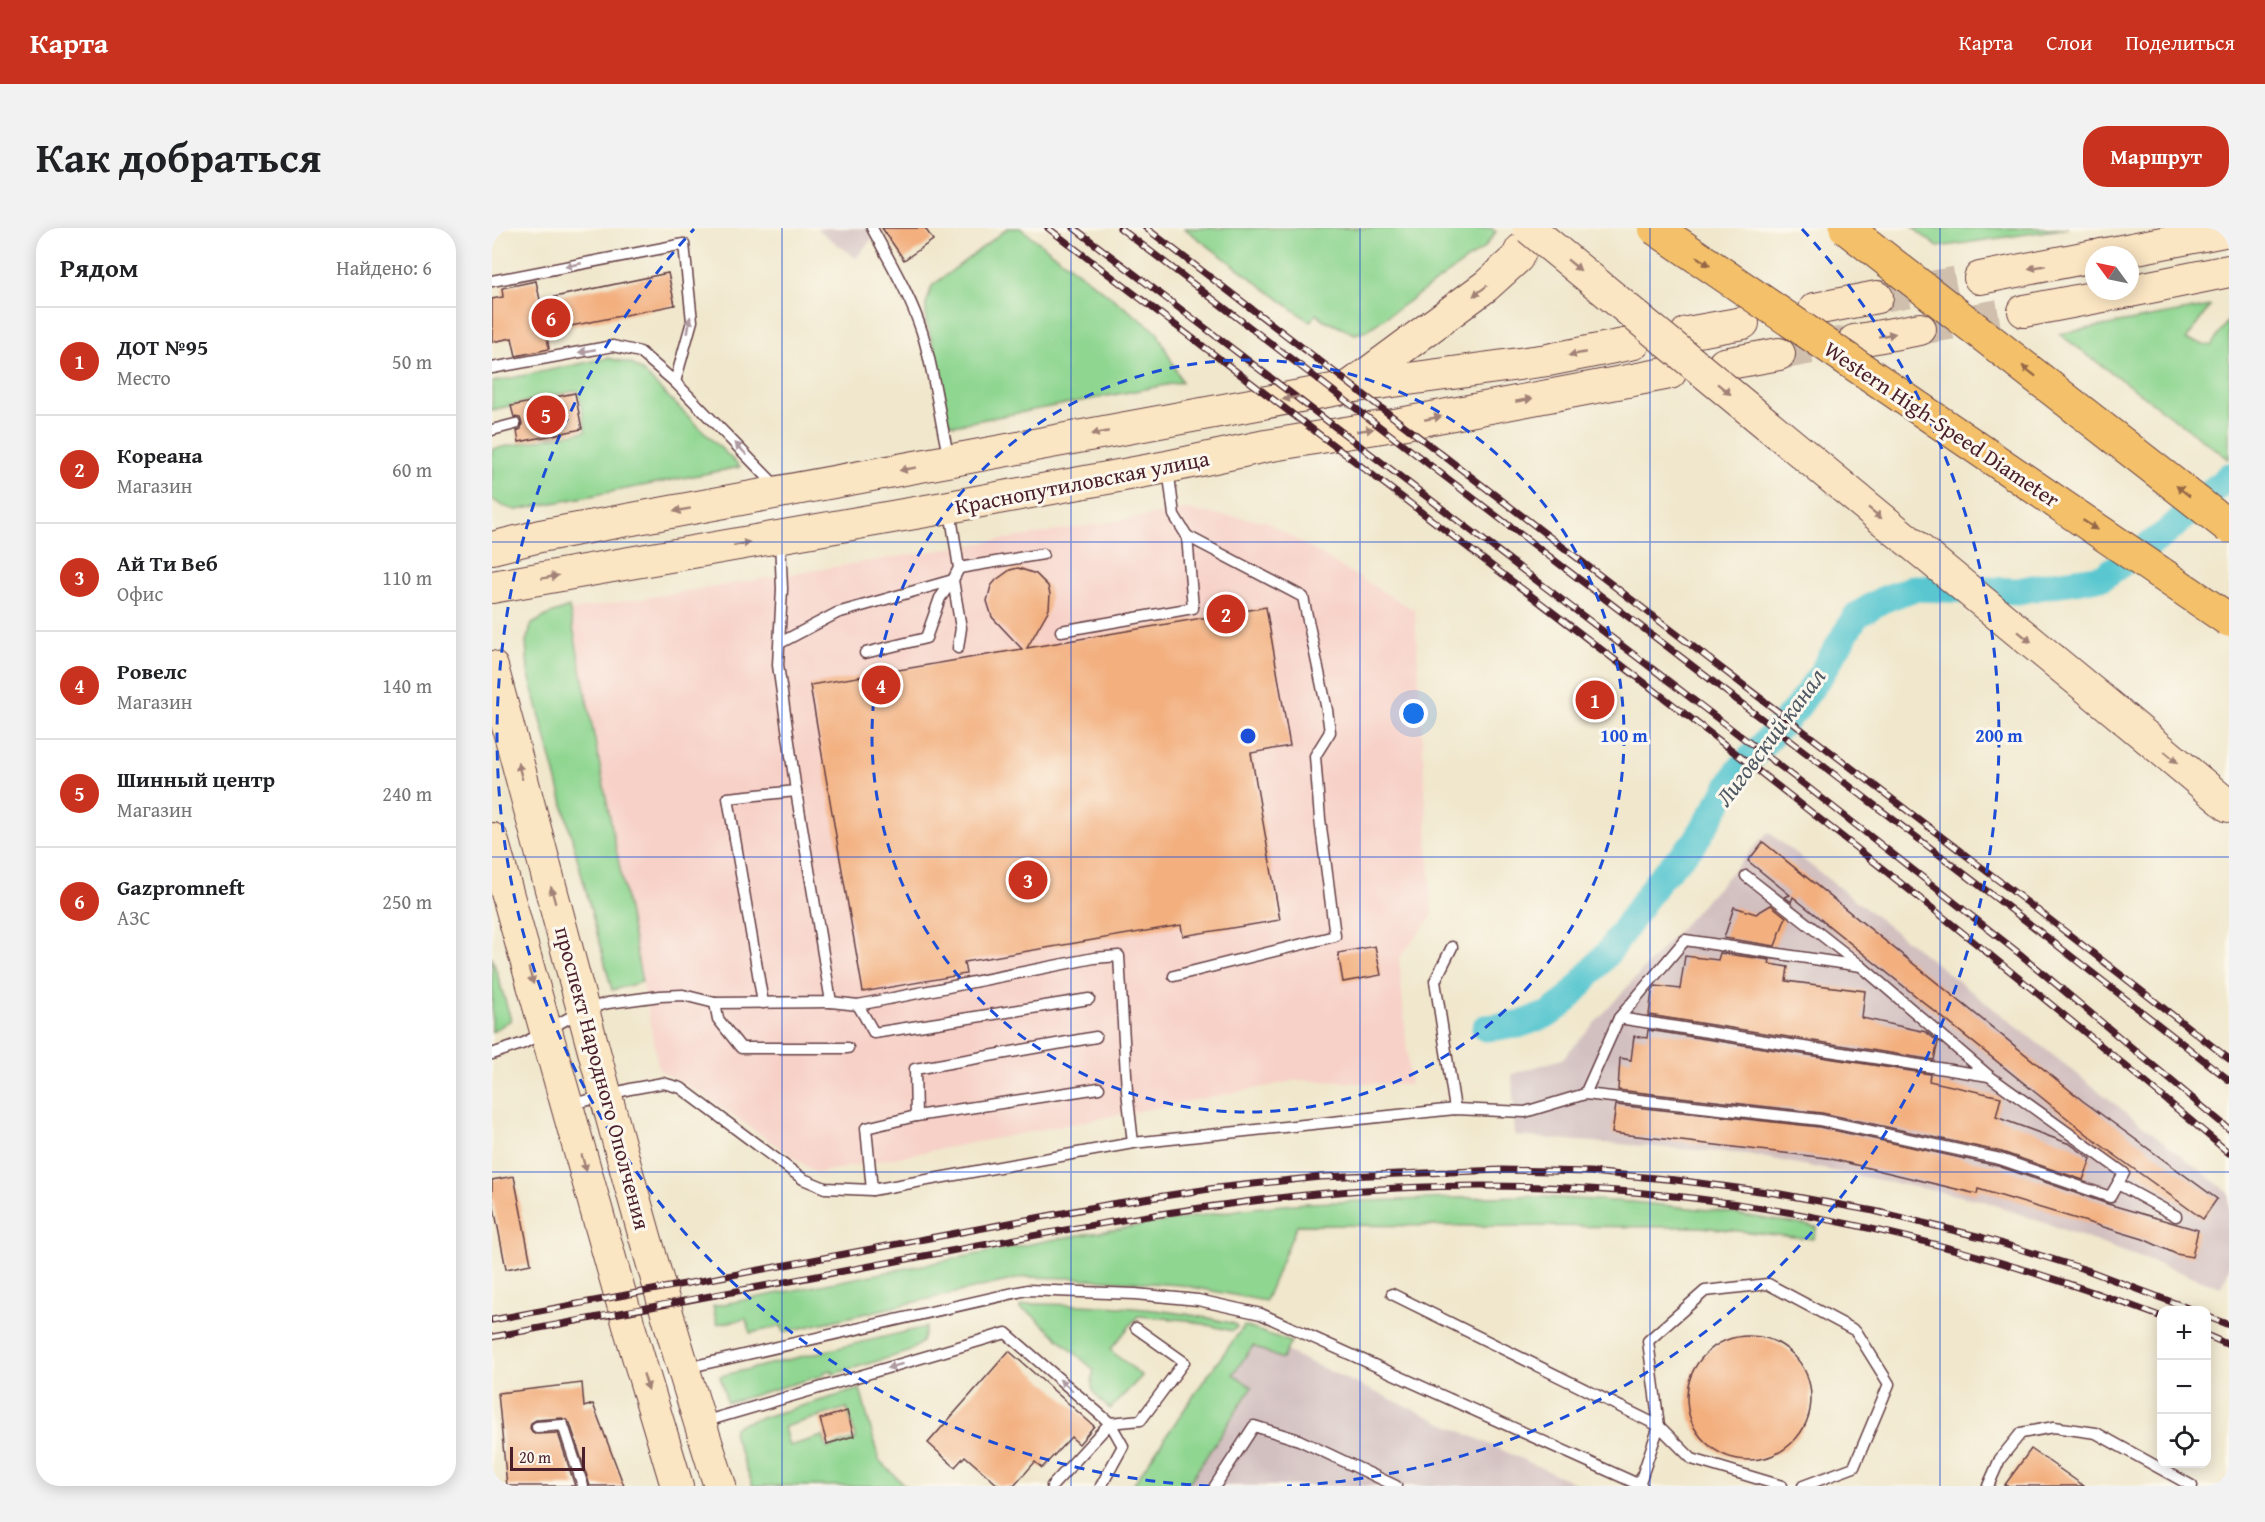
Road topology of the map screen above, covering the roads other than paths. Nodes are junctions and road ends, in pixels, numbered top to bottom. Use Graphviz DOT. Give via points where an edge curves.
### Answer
graph roads {
  1 [pos="872,228"];
  2 [pos="1655,228"];
  3 [pos="1846,228"];
  4 [pos="2229,230"];
  5 [pos="1525,239"];
  6 [pos="2139,248"];
  7 [pos="2085,258"];
  8 [pos="2229,272"];
  9 [pos="1980,278"];
  10 [pos="492,281"];
  11 [pos="2139,289"];
  12 [pos="1877,297"];
  13 [pos="2085,299"];
  14 [pos="1815,309"];
  15 [pos="2024,311"];
  16 [pos="1743,323"];
  17 [pos="1920,329"];
  18 [pos="1688,333"];
  19 [pos="1854,341"];
  20 [pos="1634,344"];
  21 [pos="1779,354"];
  22 [pos="1724,364"];
  23 [pos="492,368"];
  24 [pos="1671,373"];
  25 [pos="675,382"];
  26 [pos="1349,387"];
  27 [pos="515,424"];
  28 [pos="492,430"];
  29 [pos="949,462"];
  30 [pos="1167,467"];
  31 [pos="781,492"];
  32 [pos="949,507"];
  33 [pos="2229,527"];
  34 [pos="1187,536"];
  35 [pos="779,537"];
  36 [pos="492,548"];
  37 [pos="1043,554"];
  38 [pos="959,568"];
  39 [pos="953,580"];
  40 [pos="492,587"];
  41 [pos="2229,620"];
  42 [pos="1061,631"];
  43 [pos="780,643"];
  44 [pos="958,648"];
  45 [pos="865,653"];
  46 [pos="492,667"];
  47 [pos="796,791"];
  48 [pos="2229,806"];
  49 [pos="492,839"];
  50 [pos="1746,876"];
  51 [pos="1452,947"];
  52 [pos="1861,966"];
  53 [pos="1174,976"];
  54 [pos="1089,999"];
  55 [pos="831,1002"];
  56 [pos="715,1003"];
  57 [pos="763,1003"];
  58 [pos="858,1005"];
  59 [pos="583,1011"];
  60 [pos="1618,1018"];
  61 [pos="547,1031"];
  62 [pos="1096,1037"];
  63 [pos="848,1048"];
  64 [pos="492,1054"];
  65 [pos="1989,1076"];
  66 [pos="1099,1089"];
  67 [pos="1585,1094"];
  68 [pos="606,1095"];
  69 [pos="568,1106"];
  70 [pos="1455,1109"];
  71 [pos="916,1116"];
  72 [pos="1133,1143"];
  73 [pos="2118,1184"];
  74 [pos="872,1190"];
  75 [pos="2176,1216"];
  76 [pos="1392,1294"];
  77 [pos="1137,1328"];
  78 [pos="684,1368"];
  79 [pos="700,1423"];
  80 [pos="1110,1423"];
  81 [pos="1659,1426"];
  82 [pos="537,1427"];
  83 [pos="1641,1485"];
  84 [pos="584,1486"];
  85 [pos="677,1486"];
  86 [pos="720,1486"];
  87 [pos="1052,1486"];
  88 [pos="1101,1486"];
  89 [pos="1215,1486"];
  90 [pos="1396,1486"];
  91 [pos="1782,1486"];
  92 [pos="1803,1486"];
  93 [pos="1988,1486"];
  94 [pos="2192,1486"];
  1 -- 29 [label="lane" via="906,291 921,331"];
  2 -- 41 [label="highway, Western High-Speed Diameter, one-way, bridge"];
  33 -- 3 [label="highway, one-way, bridge"];
  4 -- 6 [label="main road"];
  5 -- 26 [label="main road, one-way" via="1517,258 1486,286"];
  5 -- 48 [label="main road, one-way, bridge"];
  7 -- 9 [label="main road, one-way"];
  8 -- 11 [label="main road"];
  25 -- 10 [label="lane, one-way" via="692,321 684,244"];
  12 -- 14 [label="main road"];
  13 -- 15 [label="main road"];
  16 -- 18 [label="main road"];
  19 -- 17 [label="main road, one-way"];
  20 -- 26 [label="main road, Краснопутиловская улица, one-way"];
  21 -- 22 [label="main road"];
  25 -- 23 [label="lane, one-way" via="640,352 614,346"];
  30 -- 24 [label="main road, Краснопутиловская улица, one-way"];
  31 -- 25 [label="lane, one-way"];
  26 -- 29 [label="main road, Краснопутиловская улица, one-way"];
  27 -- 28 [label="lane"];
  29 -- 31 [label="main road, Краснопутиловская улица, one-way"];
  30 -- 32 [label="main road, Краснопутиловская улица"];
  30 -- 34 [label="lane" via="1174,516"];
  31 -- 36 [label="main road, Краснопутиловская улица, one-way"];
  32 -- 35 [label="main road, Краснопутиловская улица"];
  32 -- 38 [label="lane"];
  34 -- 42 [label="lane" via="1193,608"];
  34 -- 53 [label="lane" via="1303,597 1330,732 1315,756 1335,936"];
  40 -- 35 [label="main road, Краснопутиловская улица, one-way"];
  35 -- 43 [label="lane"];
  37 -- 38 [label="lane"];
  38 -- 39 [label="lane"];
  39 -- 43 [label="lane" via="837,613"];
  39 -- 44 [label="lane" via="961,628"];
  39 -- 45 [label="lane" via="940,598 926,638"];
  43 -- 47 [label="lane" via="778,665"];
  59 -- 46 [label="main road, проспект Народного Ополчения, one-way"];
  47 -- 55 [label="lane"];
  47 -- 57 [label="lane" via="728,798"];
  49 -- 61 [label="main road, проспект Народного Ополчения, one-way"];
  50 -- 52 [label="lane"];
  51 -- 70 [label="lane" via="1435,981"];
  52 -- 60 [label="lane" via="1685,940"];
  52 -- 65 [label="lane"];
  54 -- 58 [label="lane" via="874,1033"];
  55 -- 57 [label="lane"];
  55 -- 58 [label="lane"];
  56 -- 57 [label="lane"];
  56 -- 59 [label="lane" via="682,995 660,996 608,1003"];
  56 -- 63 [label="lane" via="718,1019 741,1048"];
  58 -- 72 [label="lane" via="1119,956"];
  59 -- 61 [label="lane"];
  59 -- 68 [label="main road, проспект Народного Ополчения"];
  60 -- 65 [label="lane"];
  60 -- 67 [label="lane"];
  61 -- 64 [label="lane"];
  61 -- 69 [label="main road, проспект Народного Ополчения"];
  62 -- 71 [label="lane" via="915,1069"];
  65 -- 73 [label="lane" via="2124,1173"];
  66 -- 71 [label="lane"];
  67 -- 70 [label="lane" via="1526,1112"];
  67 -- 73 [label="lane" via="1820,1120 2000,1159 2110,1197"];
  68 -- 69 [label="lane"];
  68 -- 74 [label="lane" via="663,1083 681,1088 803,1179 825,1188"];
  68 -- 78 [label="main road, проспект Народного Ополчения"];
  69 -- 85 [label="main road, проспект Народного Ополчения, one-way"];
  70 -- 72 [label="lane"];
  71 -- 74 [label="lane" via="866,1128"];
  72 -- 74 [label="lane"];
  73 -- 75 [label="lane"];
  76 -- 81 [label="lane"];
  77 -- 80 [label="lane" via="1184,1362 1141,1420"];
  78 -- 79 [label="main road, проспект Народного Ополчения"];
  78 -- 83 [label="lane" via="1027,1290 1135,1293 1198,1300 1261,1314"];
  80 -- 79 [label="lane, one-way" via="1006,1333"];
  79 -- 86 [label="main road, проспект Народного Ополчения"];
  80 -- 87 [label="lane"];
  80 -- 88 [label="lane" via="1123,1446"];
  81 -- 83 [label="lane"];
  81 -- 91 [label="lane" via="1692,1459"];
  81 -- 92 [label="lane" via="1648,1341 1705,1291 1768,1284 1856,1331 1889,1384 1854,1467"];
  82 -- 84 [label="lane" via="563,1425"];
  89 -- 90 [label="lane" via="1254,1426 1299,1440"];
  93 -- 94 [label="lane" via="2000,1459 2021,1433 2054,1427 2096,1433"];
}
